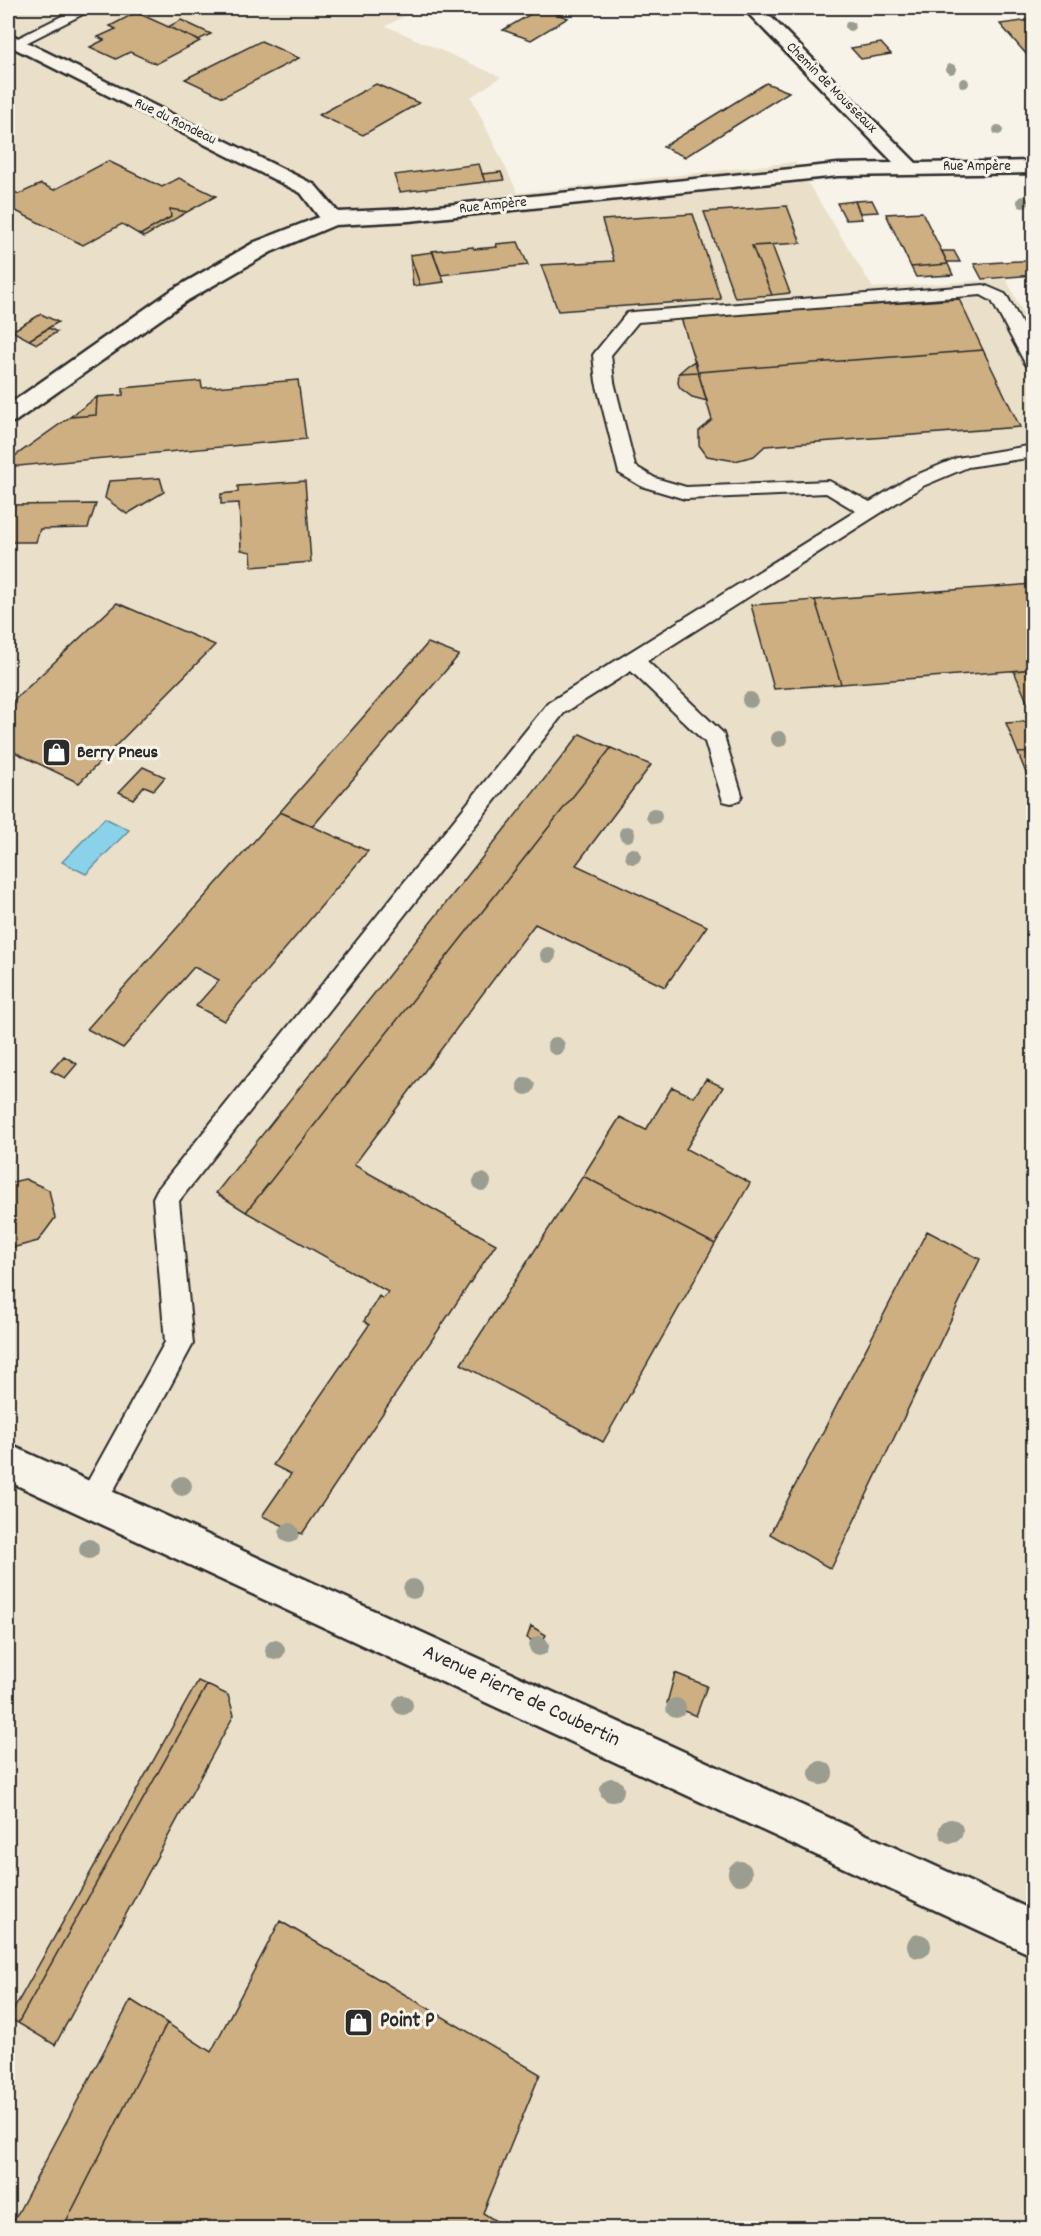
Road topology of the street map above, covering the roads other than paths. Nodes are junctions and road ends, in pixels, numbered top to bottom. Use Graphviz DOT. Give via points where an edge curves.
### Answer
graph roads {
  1 [pos="88,8"];
  2 [pos="752,8"];
  3 [pos="11,40"];
  4 [pos="1034,167"];
  5 [pos="910,168"];
  6 [pos="332,219"];
  7 [pos="1034,363"];
  8 [pos="8,416"];
  9 [pos="1034,451"];
  10 [pos="869,510"];
  11 [pos="633,660"];
  12 [pos="731,795"];
  13 [pos="8,1462"];
  14 [pos="93,1500"];
  15 [pos="1034,1934"];
  1 -- 3 [label="lane"];
  2 -- 5 [label="street, Chemin de Mousseaux"];
  3 -- 6 [label="street, Rue du Rondeau" via="308,189"];
  4 -- 5 [label="street, Rue Ampère"];
  5 -- 6 [label="street, Rue Ampère" via="838,170 409,215"];
  6 -- 8 [label="street, Rue Ampère" via="263,247 180,295"];
  7 -- 10 [label="lane" via="999,298 984,290 633,316 602,355 626,469 648,482 685,493 829,487"];
  9 -- 10 [label="lane" via="964,462 916,482"];
  10 -- 11 [label="lane"];
  11 -- 12 [label="lane" via="715,739"];
  11 -- 14 [label="lane" via="556,708 166,1198 179,1344"];
  13 -- 14 [label="street, Avenue Pierre de Coubertin"];
  14 -- 15 [label="street, Avenue Pierre de Coubertin"];
}
